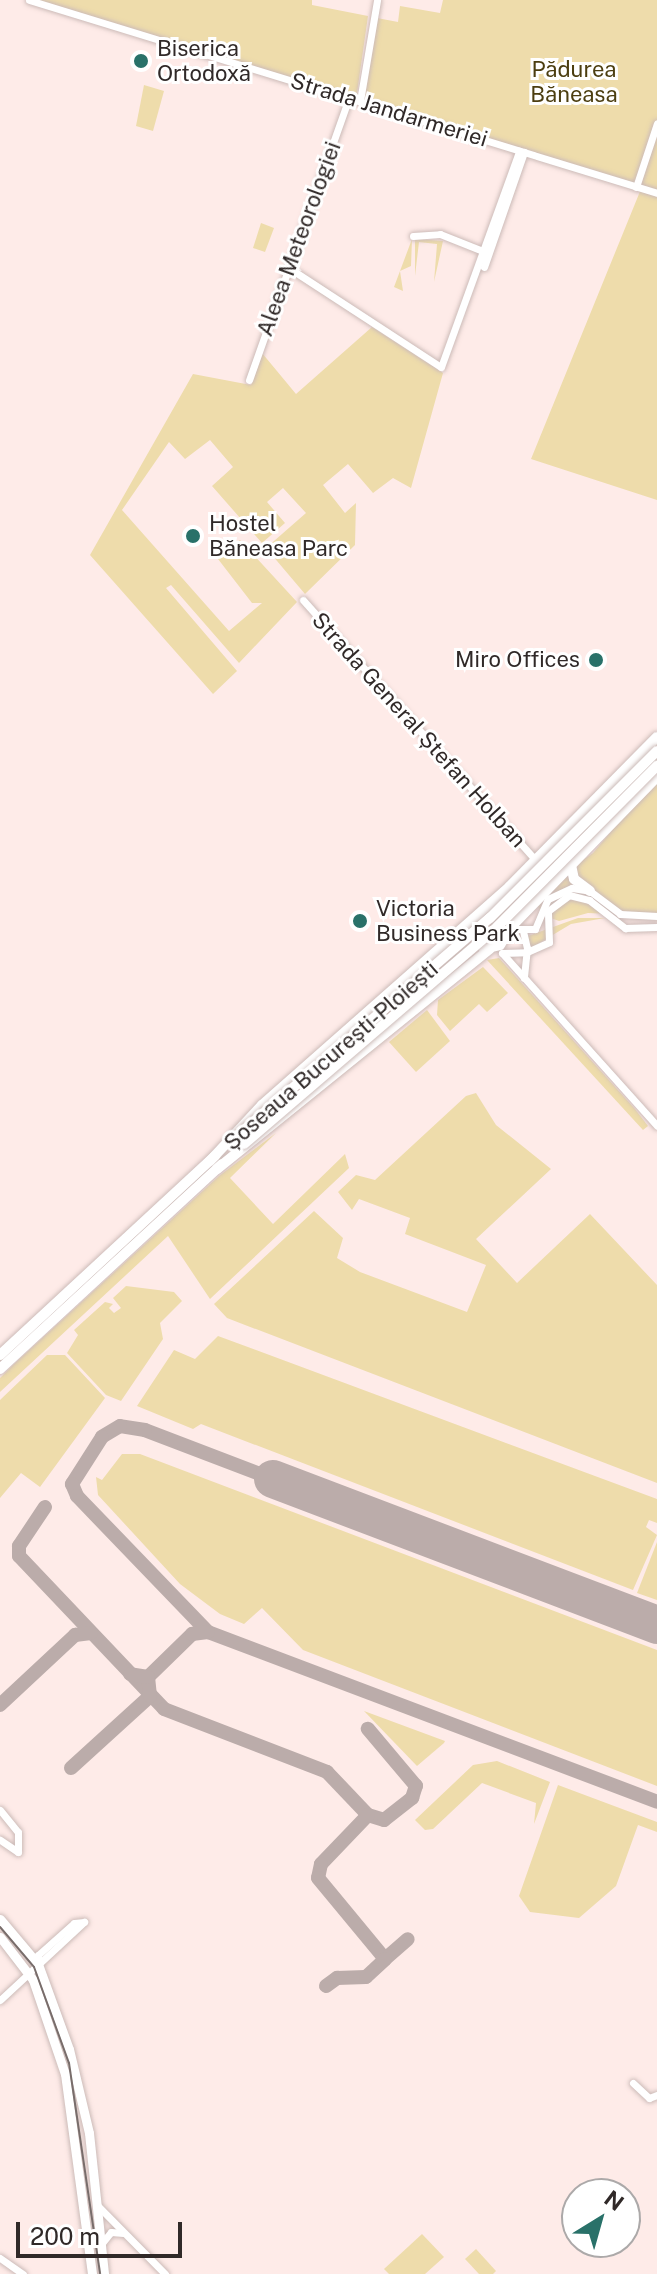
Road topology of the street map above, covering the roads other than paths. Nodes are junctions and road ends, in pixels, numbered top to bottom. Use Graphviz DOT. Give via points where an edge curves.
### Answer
graph roads {
  1 [pos="29,0"];
  2 [pos="377,0"];
  3 [pos="349,98"];
  4 [pos="360,101"];
  5 [pos="657,123"];
  6 [pos="522,152"];
  7 [pos="636,187"];
  8 [pos="657,193"];
  9 [pos="413,236"];
  10 [pos="483,251"];
  11 [pos="289,268"];
  12 [pos="472,301"];
  13 [pos="249,380"];
  14 [pos="303,600"];
  15 [pos="657,737"];
  16 [pos="657,751"];
  17 [pos="657,766"];
  18 [pos="657,777"];
  19 [pos="536,861"];
  20 [pos="571,865"];
  21 [pos="590,891"];
  22 [pos="483,908"];
  23 [pos="657,916"];
  24 [pos="470,919"];
  25 [pos="657,927"];
  26 [pos="515,928"];
  27 [pos="495,950"];
  28 [pos="527,952"];
  29 [pos="525,980"];
  30 [pos="657,1126"];
  31 [pos="240,1140"];
  32 [pos="214,1165"];
  33 [pos="0,1355"];
  34 [pos="0,1369"];
  35 [pos="1,1812"];
  36 [pos="0,1840"];
  37 [pos="0,1919"];
  38 [pos="0,1937"];
  39 [pos="38,1964"];
  40 [pos="29,1972"];
  41 [pos="0,2000"];
  42 [pos="633,2083"];
  43 [pos="656,2099"];
  44 [pos="97,2205"];
  45 [pos="129,2236"];
  46 [pos="101,2245"];
  47 [pos="0,2258"];
  48 [pos="23,2274"];
  49 [pos="92,2274"];
  50 [pos="104,2274"];
  51 [pos="165,2274"];
  1 -- 3 [label="street, Strada Jandarmeriei"];
  2 -- 4 [label="street"];
  3 -- 4 [label="street, Strada Jandarmeriei"];
  3 -- 11 [label="street, Aleea Meteorologiei"];
  4 -- 6 [label="street, Strada Jandarmeriei"];
  5 -- 7 [label="street"];
  6 -- 7 [label="street, Strada Jandarmeriei"];
  6 -- 10 [label="street"];
  6 -- 12 [label="street"];
  7 -- 8 [label="street, Strada Jandarmeriei"];
  9 -- 10 [label="street" via="440,234"];
  10 -- 11 [label="street" via="441,367"];
  11 -- 13 [label="street, Aleea Meteorologiei"];
  14 -- 19 [label="street, Strada General Ștefan Holban"];
  15 -- 19 [label="highway"];
  16 -- 31 [label="highway, Șoseaua București-Ploiești, bridge" via="490,918"];
  17 -- 31 [label="highway, Șoseaua București-Ploiești, bridge" via="483,939"];
  18 -- 20 [label="highway"];
  19 -- 22 [label="highway"];
  20 -- 21 [label="highway" via="574,879"];
  20 -- 26 [label="highway"];
  21 -- 23 [label="street" via="619,914"];
  21 -- 26 [label="street" via="556,892 543,906 535,929"];
  22 -- 24 [label="highway"];
  22 -- 26 [label="highway" via="501,911"];
  24 -- 27 [label="highway" via="472,940"];
  24 -- 32 [label="highway" via="230,1134"];
  25 -- 28 [label="street" via="625,928 589,900 565,895 548,911 551,940"];
  26 -- 27 [label="highway"];
  26 -- 28 [label="street"];
  27 -- 28 [label="street"];
  27 -- 29 [label="street"];
  27 -- 32 [label="highway"];
  28 -- 29 [label="street"];
  29 -- 30 [label="street"];
  31 -- 32 [label="highway, Șoseaua București-Ploiești"];
  32 -- 33 [label="highway, Șoseaua București-Ploiești"];
  32 -- 34 [label="highway, Șoseaua București-Ploiești"];
  35 -- 36 [label="street" via="18,1832 18,1852"];
  37 -- 39 [label="main road"];
  38 -- 40 [label="main road"];
  39 -- 39 [label="street" via="44,1963 84,1922 74,1923 38,1955"];
  39 -- 40 [label="street"];
  39 -- 44 [label="main road" via="79,2083"];
  40 -- 41 [label="street"];
  40 -- 49 [label="main road" via="68,2084"];
  42 -- 43 [label="street"];
  44 -- 45 [label="street"];
  44 -- 46 [label="main road"];
  45 -- 46 [label="street" via="113,2231"];
  45 -- 51 [label="street"];
  46 -- 50 [label="main road"];
  47 -- 48 [label="street"];
}
